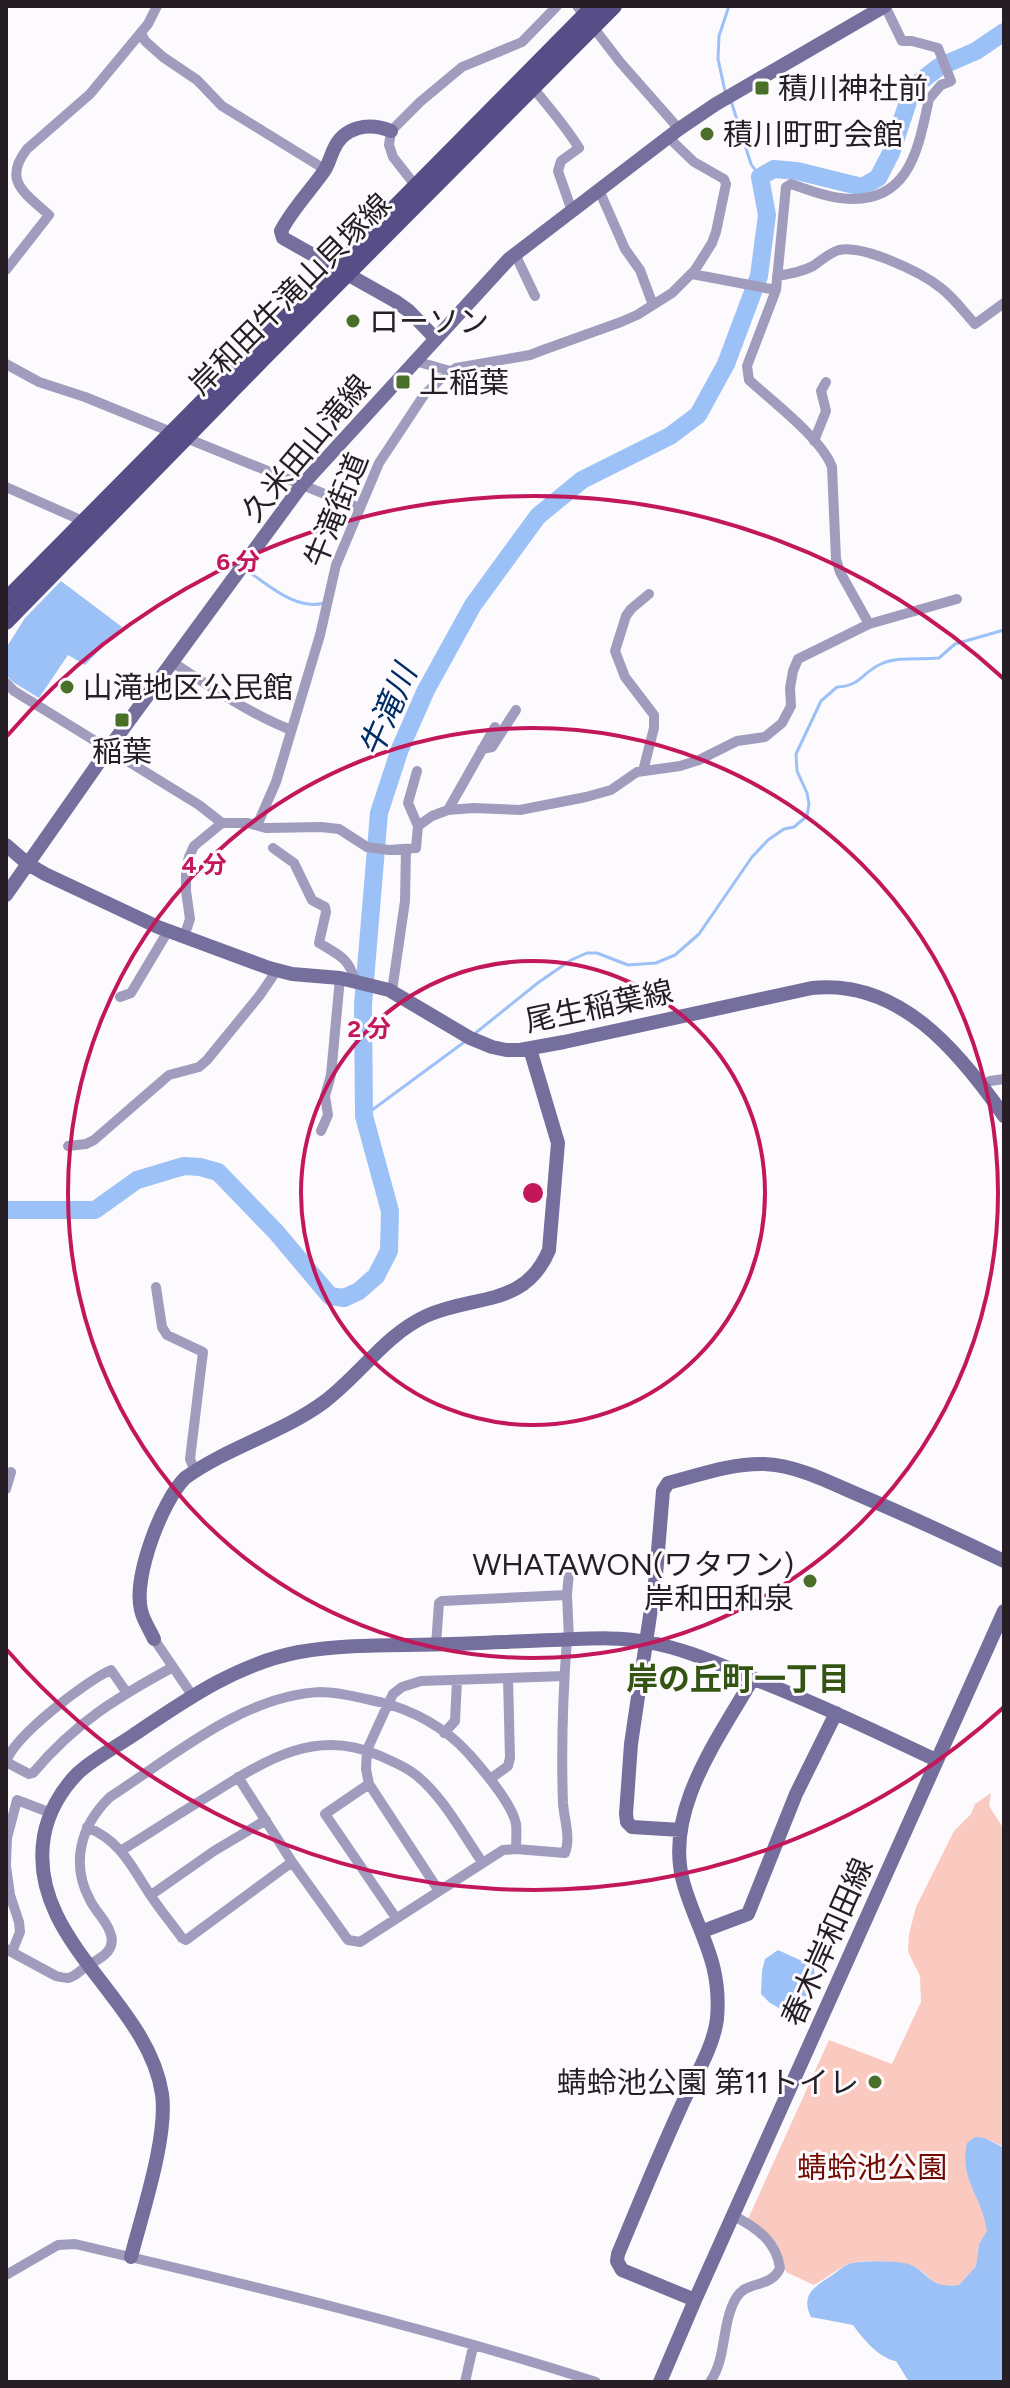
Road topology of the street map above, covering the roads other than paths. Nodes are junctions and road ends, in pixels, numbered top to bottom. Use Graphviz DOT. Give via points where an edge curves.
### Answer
graph roads {
  1 [pos="157,6"];
  2 [pos="557,6"];
  3 [pos="614,6"];
  4 [pos="885,6"];
  5 [pos="587,13"];
  6 [pos="141,33"];
  7 [pos="533,88"];
  8 [pos="391,131"];
  9 [pos="674,134"];
  10 [pos="326,170"];
  11 [pos="415,185"];
  12 [pos="599,190"];
  13 [pos="572,211"];
  14 [pos="515,254"];
  15 [pos="6,270"];
  16 [pos="340,271"];
  17 [pos="692,274"];
  18 [pos="777,276"];
  19 [pos="776,290"];
  20 [pos="535,296"];
  21 [pos="1004,303"];
  22 [pos="653,305"];
  23 [pos="436,339"];
  24 [pos="415,361"];
  25 [pos="6,364"];
  26 [pos="450,371"];
  27 [pos="826,382"];
  28 [pos="181,435"];
  29 [pos="814,441"];
  30 [pos="302,485"];
  31 [pos="6,487"];
  32 [pos="359,508"];
  33 [pos="85,522"];
  34 [pos="649,594"];
  35 [pos="957,599"];
  36 [pos="6,600"];
  37 [pos="6,622"];
  38 [pos="869,624"];
  39 [pos="172,662"];
  40 [pos="6,683"];
  41 [pos="516,710"];
  42 [pos="495,727"];
  43 [pos="291,730"];
  44 [pos="109,748"];
  45 [pos="482,749"];
  46 [pos="417,771"];
  47 [pos="643,771"];
  48 [pos="448,810"];
  49 [pos="222,823"];
  50 [pos="253,824"];
  51 [pos="418,826"];
  52 [pos="6,845"];
  53 [pos="273,848"];
  54 [pos="406,849"];
  55 [pos="28,864"];
  56 [pos="6,895"];
  57 [pos="168,931"];
  58 [pos="184,937"];
  59 [pos="277,970"];
  60 [pos="348,980"];
  61 [pos="391,990"];
  62 [pos="120,997"];
  63 [pos="530,1049"];
  64 [pos="1004,1079"];
  65 [pos="982,1085"];
  66 [pos="1004,1116"];
  67 [pos="321,1131"];
  68 [pos="68,1146"];
  69 [pos="156,1287"];
  70 [pos="195,1471"];
  71 [pos="11,1472"];
  72 [pos="6,1489"];
  73 [pos="1004,1561"];
  74 [pos="569,1572"];
  75 [pos="567,1595"];
  76 [pos="1004,1611"];
  77 [pos="154,1639"];
  78 [pos="568,1639"];
  79 [pos="648,1642"];
  80 [pos="436,1645"];
  81 [pos="173,1667"];
  82 [pos="564,1676"];
  83 [pos="508,1678"];
  84 [pos="753,1678"];
  85 [pos="457,1680"];
  86 [pos="127,1693"];
  87 [pos="192,1695"];
  88 [pos="388,1704"];
  89 [pos="836,1713"];
  90 [pos="444,1733"];
  91 [pos="367,1750"];
  92 [pos="936,1760"];
  93 [pos="6,1762"];
  94 [pos="238,1777"];
  95 [pos="490,1779"];
  96 [pos="369,1784"];
  97 [pos="11,1799"];
  98 [pos="51,1813"];
  99 [pos="266,1820"];
  100 [pos="87,1827"];
  101 [pos="681,1830"];
  102 [pos="516,1849"];
  103 [pos="122,1850"];
  104 [pos="292,1862"];
  105 [pos="482,1862"];
  106 [pos="6,1864"];
  107 [pos="439,1891"];
  108 [pos="151,1895"];
  109 [pos="396,1918"];
  110 [pos="703,1931"];
  111 [pos="9,1951"];
  112 [pos="89,1965"];
  113 [pos="734,2216"];
  114 [pos="131,2257"];
  115 [pos="6,2275"];
  116 [pos="695,2300"];
  117 [pos="473,2347"];
  118 [pos="465,2382"];
  119 [pos="596,2382"];
  120 [pos="660,2382"];
  121 [pos="710,2382"];
  1 -- 6 [label="street"];
  2 -- 8 [label="street" via="522,42 462,67"];
  3 -- 5 [label="main road, 岸和田牛滝山貝塚線"];
  4 -- 9 [label="street, 久米田山滝線"];
  4 -- 18 [label="street" via="902,41 938,48 951,81 932,93 915,157 889,189 847,199 786,187"];
  5 -- 7 [label="main road, 岸和田牛滝山貝塚線"];
  5 -- 9 [label="street"];
  5 -- 11 [label="main road, 岸和田牛滝山貝塚線"];
  6 -- 10 [label="street" via="222,106"];
  6 -- 15 [label="street" via="90,94 19,159 14,174 20,188 49,215"];
  7 -- 13 [label="street" via="579,148 561,161 558,171"];
  7 -- 16 [label="main road, 岸和田牛滝山貝塚線"];
  8 -- 10 [label="street" via="368,125 348,133 333,149"];
  8 -- 11 [label="street" via="393,157"];
  9 -- 12 [label="street, 久米田山滝線"];
  9 -- 17 [label="street" via="694,162 726,184 716,232"];
  10 -- 16 [label="street" via="281,231 283,238"];
  11 -- 16 [label="main road, 岸和田牛滝山貝塚線"];
  12 -- 13 [label="street, 久米田山滝線"];
  12 -- 22 [label="street"];
  13 -- 14 [label="street, 久米田山滝線"];
  14 -- 20 [label="street"];
  14 -- 23 [label="street, 久米田山滝線"];
  16 -- 23 [label="street" via="409,311"];
  16 -- 28 [label="main road, 岸和田牛滝山貝塚線"];
  17 -- 19 [label="street"];
  17 -- 22 [label="street"];
  18 -- 19 [label="street"];
  18 -- 21 [label="street" via="797,273 842,249 883,257 915,271 943,289 975,324"];
  19 -- 29 [label="street" via="747,366 749,380"];
  22 -- 26 [label="street" via="530,355"];
  23 -- 24 [label="street, 久米田山滝線"];
  24 -- 26 [label="street"];
  24 -- 30 [label="street, 久米田山滝線"];
  25 -- 28 [label="street" via="39,382"];
  26 -- 32 [label="street, 牛滝街道" via="424,395 388,447"];
  27 -- 29 [label="street" via="821,391 826,411"];
  28 -- 30 [label="street"];
  28 -- 33 [label="main road, 岸和田牛滝山貝塚線"];
  28 -- 37 [label="main road, 岸和田牛滝山貝塚線"];
  29 -- 38 [label="street" via="832,467 840,572"];
  30 -- 32 [label="street"];
  30 -- 39 [label="street, 久米田山滝線"];
  31 -- 33 [label="street"];
  32 -- 43 [label="street, 牛滝街道" via="336,565"];
  33 -- 36 [label="main road, 岸和田牛滝山貝塚線"];
  34 -- 47 [label="street" via="626,616 615,651 625,677 654,715"];
  35 -- 38 [label="street"];
  38 -- 47 [label="street" via="798,659 791,706 782,723 765,737 737,741 680,766"];
  39 -- 43 [label="street" via="230,700"];
  39 -- 44 [label="street, 久米田山滝線"];
  40 -- 44 [label="street"];
  41 -- 45 [label="street" via="492,747"];
  42 -- 45 [label="street"];
  43 -- 50 [label="street, 牛滝街道" via="276,782"];
  44 -- 49 [label="street"];
  44 -- 55 [label="street, 久米田山滝線"];
  45 -- 48 [label="street"];
  46 -- 51 [label="street" via="408,803"];
  47 -- 48 [label="street" via="611,790 561,803 520,810"];
  48 -- 51 [label="street"];
  49 -- 50 [label="street"];
  49 -- 58 [label="street" via="194,846 189,857 190,919"];
  50 -- 54 [label="street" via="339,829 367,847"];
  51 -- 54 [label="street" via="416,848"];
  52 -- 55 [label="street, 尾生稲葉線"];
  53 -- 60 [label="street" via="294,863 312,900 325,907 319,943 351,967"];
  54 -- 61 [label="street" via="405,901"];
  55 -- 56 [label="street, 久米田山滝線"];
  55 -- 57 [label="street, 尾生稲葉線"];
  57 -- 58 [label="street, 尾生稲葉線"];
  57 -- 62 [label="street" via="131,993"];
  58 -- 59 [label="street, 尾生稲葉線"];
  59 -- 60 [label="street, 尾生稲葉線"];
  59 -- 68 [label="street" via="199,1067 169,1075 94,1140"];
  60 -- 61 [label="street, 尾生稲葉線"];
  60 -- 67 [label="street" via="325,1096 328,1115"];
  61 -- 63 [label="street, 尾生稲葉線" via="470,1038 506,1050"];
  63 -- 65 [label="street, 尾生稲葉線" via="796,991 845,987 896,1004 941,1039"];
  63 -- 70 [label="street" via="558,1143 549,1250 543,1265 519,1289 427,1315 410,1325 323,1403"];
  64 -- 65 [label="street"];
  65 -- 66 [label="street, 尾生稲葉線"];
  69 -- 70 [label="street" via="167,1335 203,1352 190,1459"];
  70 -- 77 [label="street" via="176,1487 163,1509 142,1580 141,1610"];
  71 -- 72 [label="street"];
  73 -- 79 [label="street" via="807,1474 767,1464 730,1467 668,1483 663,1491"];
  74 -- 75 [label="street"];
  75 -- 78 [label="street"];
  75 -- 80 [label="street" via="442,1601"];
  76 -- 92 [label="street, 春木岸和田線"];
  77 -- 81 [label="street"];
  78 -- 79 [label="street"];
  78 -- 80 [label="street"];
  78 -- 82 [label="street"];
  79 -- 84 [label="street" via="685,1650"];
  79 -- 101 [label="street" via="631,1744 627,1822 632,1827"];
  80 -- 87 [label="street" via="296,1653 259,1663"];
  81 -- 86 [label="street"];
  81 -- 87 [label="street"];
  82 -- 83 [label="street"];
  82 -- 102 [label="street" via="563,1805 568,1846 565,1853"];
  83 -- 85 [label="street"];
  83 -- 95 [label="street" via="510,1758 508,1766"];
  84 -- 89 [label="street"];
  84 -- 101 [label="street" via="703,1766 686,1803"];
  85 -- 88 [label="street" via="402,1687"];
  85 -- 90 [label="street" via="455,1721"];
  86 -- 93 [label="street" via="72,1731 33,1773"];
  86 -- 93 [label="street" via="111,1670 99,1675 26,1734"];
  87 -- 98 [label="street" via="79,1773"];
  88 -- 90 [label="street"];
  88 -- 91 [label="street"];
  88 -- 100 [label="street" via="321,1692 249,1709 110,1797"];
  89 -- 92 [label="street"];
  89 -- 110 [label="street" via="796,1794 748,1914"];
  90 -- 95 [label="street"];
  91 -- 94 [label="street" via="327,1744 302,1747"];
  91 -- 96 [label="street"];
  91 -- 105 [label="street" via="417,1776"];
  92 -- 113 [label="street, 春木岸和田線"];
  94 -- 99 [label="street"];
  94 -- 103 [label="street"];
  95 -- 102 [label="street" via="516,1823"];
  96 -- 107 [label="street"];
  96 -- 109 [label="street" via="325,1814"];
  97 -- 98 [label="street"];
  97 -- 106 [label="street"];
  98 -- 112 [label="street" via="42,1874 47,1895"];
  99 -- 104 [label="street"];
  99 -- 108 [label="street"];
  100 -- 103 [label="street"];
  100 -- 112 [label="street" via="80,1873 111,1933 105,1956"];
  101 -- 110 [label="street" via="683,1882"];
  102 -- 105 [label="street"];
  103 -- 108 [label="street"];
  104 -- 108 [label="street" via="186,1940"];
  104 -- 109 [label="street" via="348,1940 360,1942"];
  105 -- 107 [label="street"];
  106 -- 111 [label="street" via="20,1932"];
  107 -- 109 [label="street"];
  110 -- 116 [label="street" via="717,1983 714,2032 617,2261 622,2270"];
  111 -- 112 [label="street" via="65,1978"];
  112 -- 114 [label="street" via="150,2056 161,2088 164,2118"];
  113 -- 116 [label="street, 春木岸和田線"];
  113 -- 121 [label="street" via="765,2236 780,2268 773,2279 742,2290 736,2298"];
  114 -- 115 [label="street" via="58,2245"];
  114 -- 119 [label="street" via="475,2344"];
  116 -- 120 [label="street, 春木岸和田線"];
  117 -- 118 [label="street"];
}
